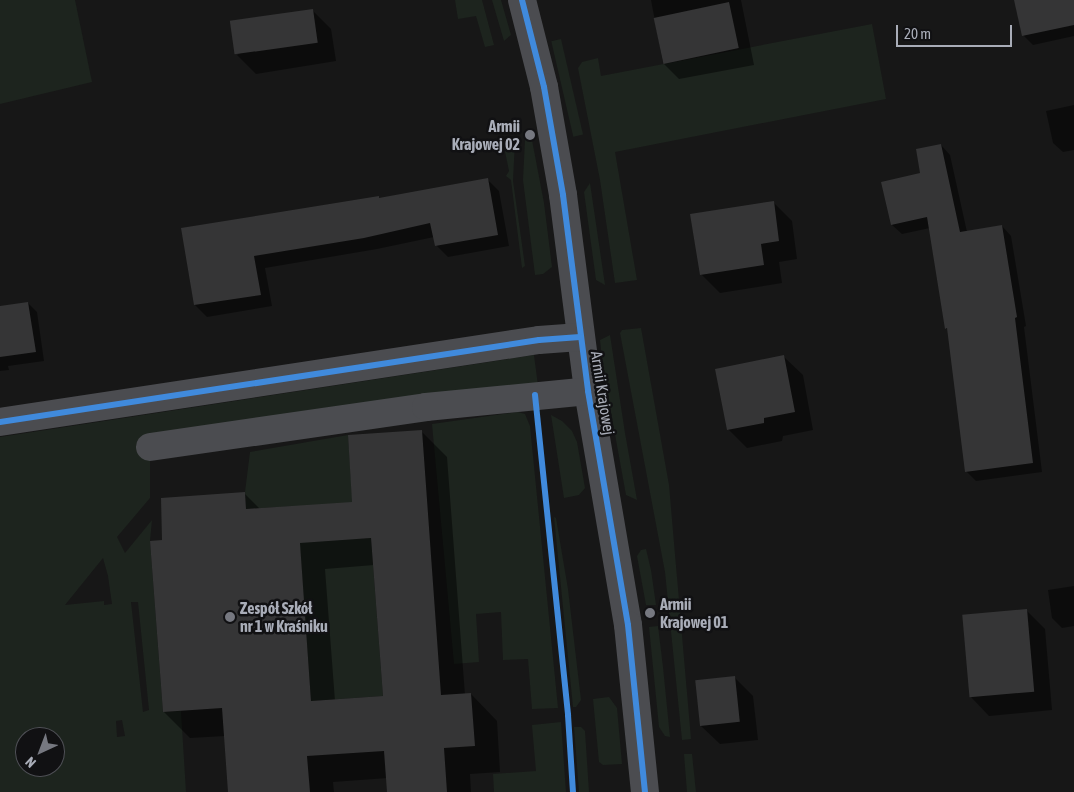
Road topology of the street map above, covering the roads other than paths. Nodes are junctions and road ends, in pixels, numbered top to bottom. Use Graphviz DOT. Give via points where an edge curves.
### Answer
graph roads {
  1 [pos="522,0"];
  2 [pos="580,336"];
  3 [pos="588,391"];
  4 [pos="0,422"];
  5 [pos="150,447"];
  6 [pos="645,792"];
  1 -- 2 [label="street, Armii Krajowej" via="546,97 569,238"];
  2 -- 3 [label="street, Armii Krajowej"];
  2 -- 4 [label="street"];
  3 -- 5 [label="street" via="426,407"];
  3 -- 6 [label="street, Armii Krajowej" via="628,625"];
}
